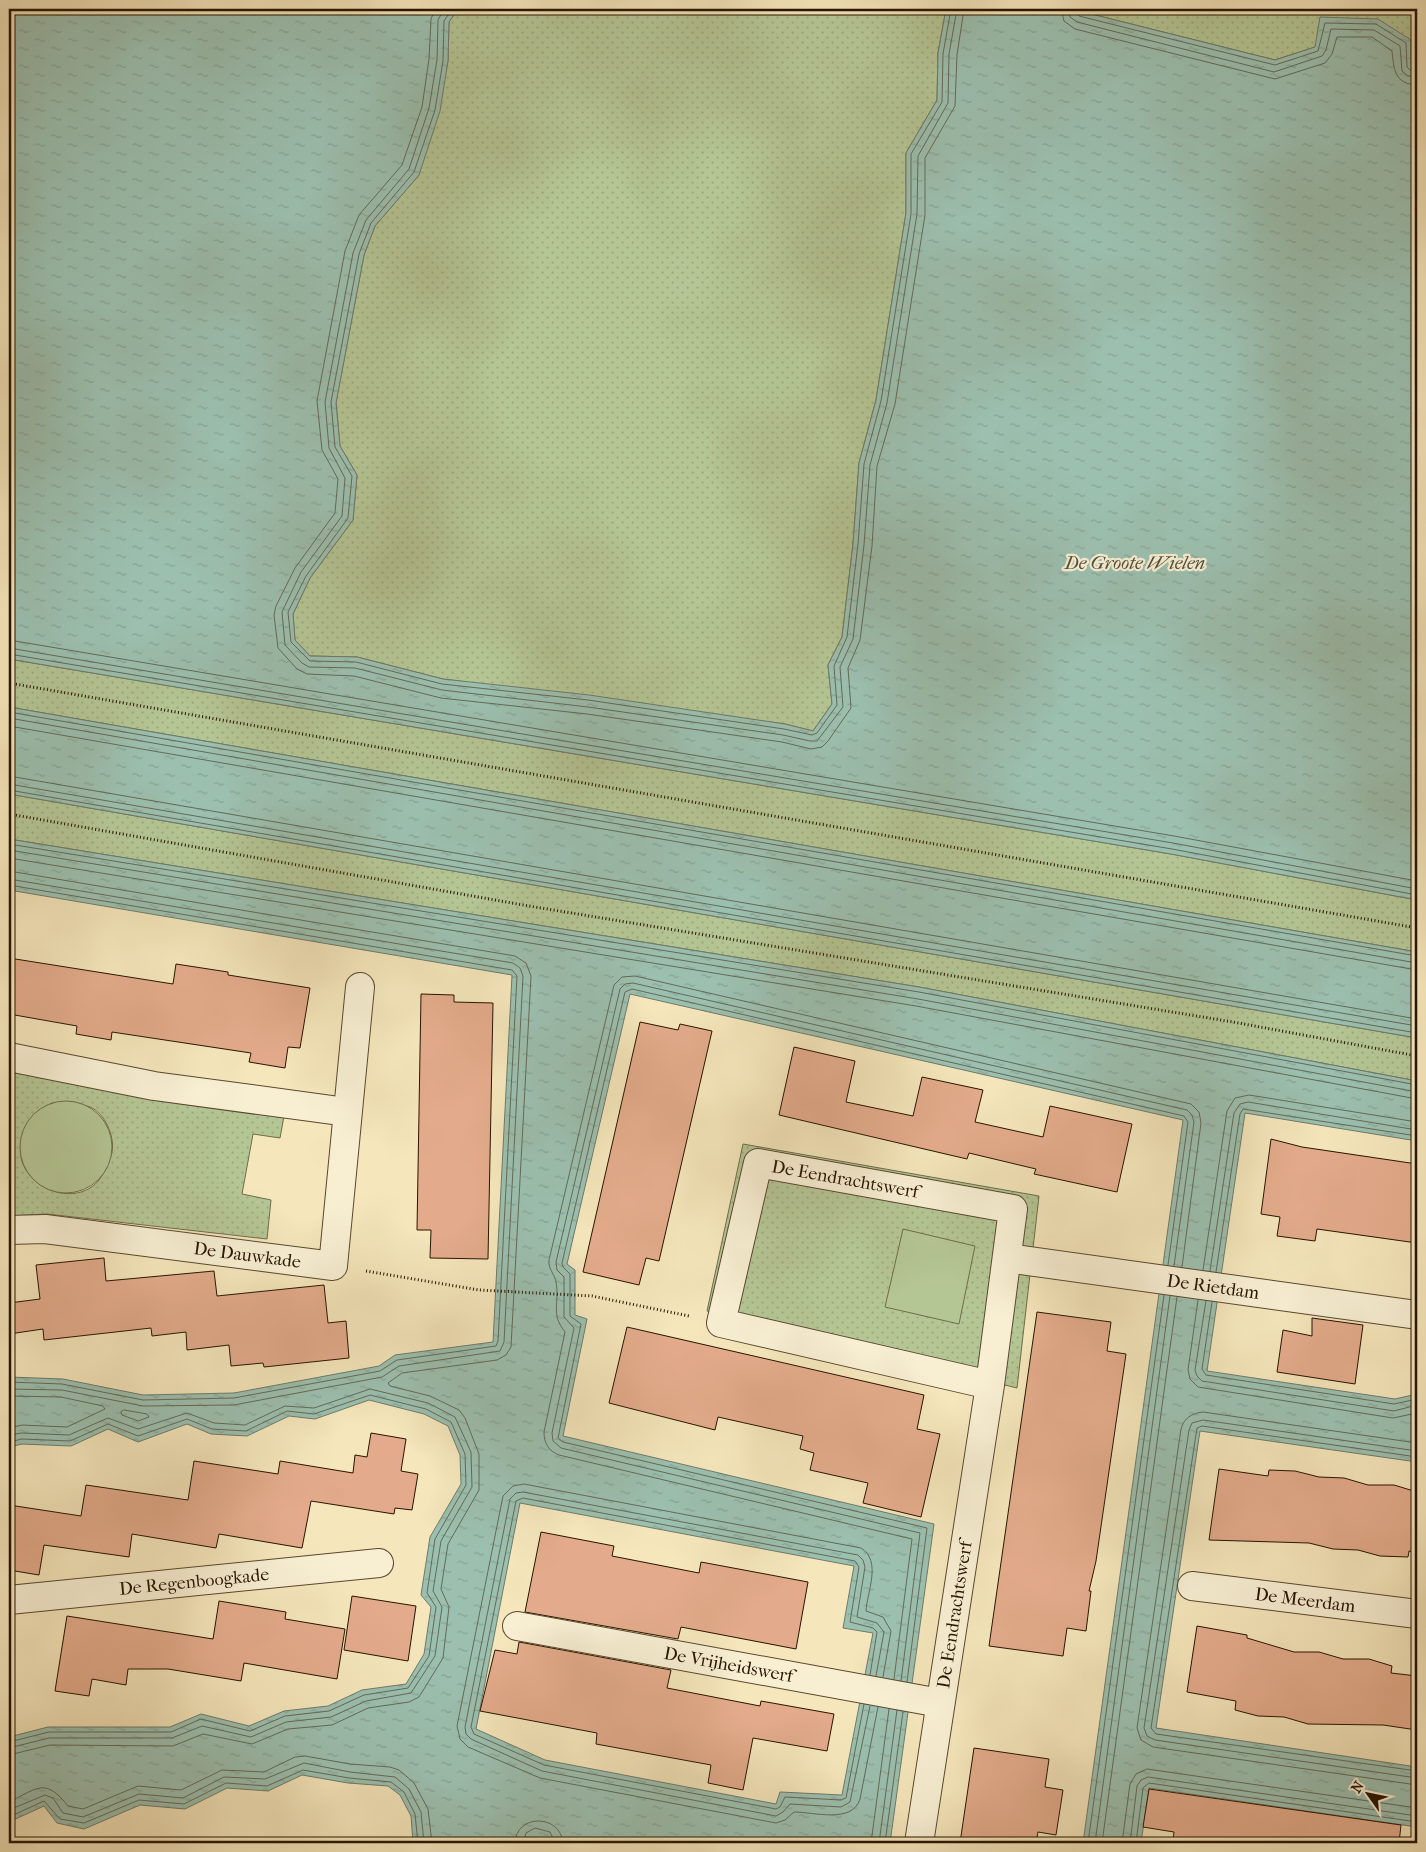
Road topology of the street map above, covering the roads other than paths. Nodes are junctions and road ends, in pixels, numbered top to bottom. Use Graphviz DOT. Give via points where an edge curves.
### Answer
graph roads {
  1 [pos="360,987"];
  2 [pos="9,1057"];
  3 [pos="347,1112"];
  4 [pos="9,1230"];
  5 [pos="1007,1258"];
  6 [pos="1417,1315"];
  7 [pos="990,1385"];
  8 [pos="379,1563"];
  9 [pos="1192,1586"];
  10 [pos="9,1600"];
  11 [pos="1417,1614"];
  12 [pos="517,1626"];
  13 [pos="930,1701"];
  14 [pos="919,1843"];
  1 -- 3 [label="street"];
  2 -- 3 [label="street" via="154,1086"];
  3 -- 4 [label="street, De Dauwkade" via="333,1266 45,1228"];
  5 -- 6 [label="street, De Rietdam"];
  5 -- 7 [label="street, De Eendrachtswerf"];
  5 -- 7 [label="street, De Eendrachtswerf" via="1013,1209 758,1163 721,1323"];
  7 -- 13 [label="street, De Eendrachtswerf"];
  8 -- 10 [label="street, De Regenboogkade"];
  9 -- 11 [label="street, De Meerdam"];
  12 -- 13 [label="street, De Vrijheidswerf"];
  13 -- 14 [label="street, De Eendrachtswerf"];
}
